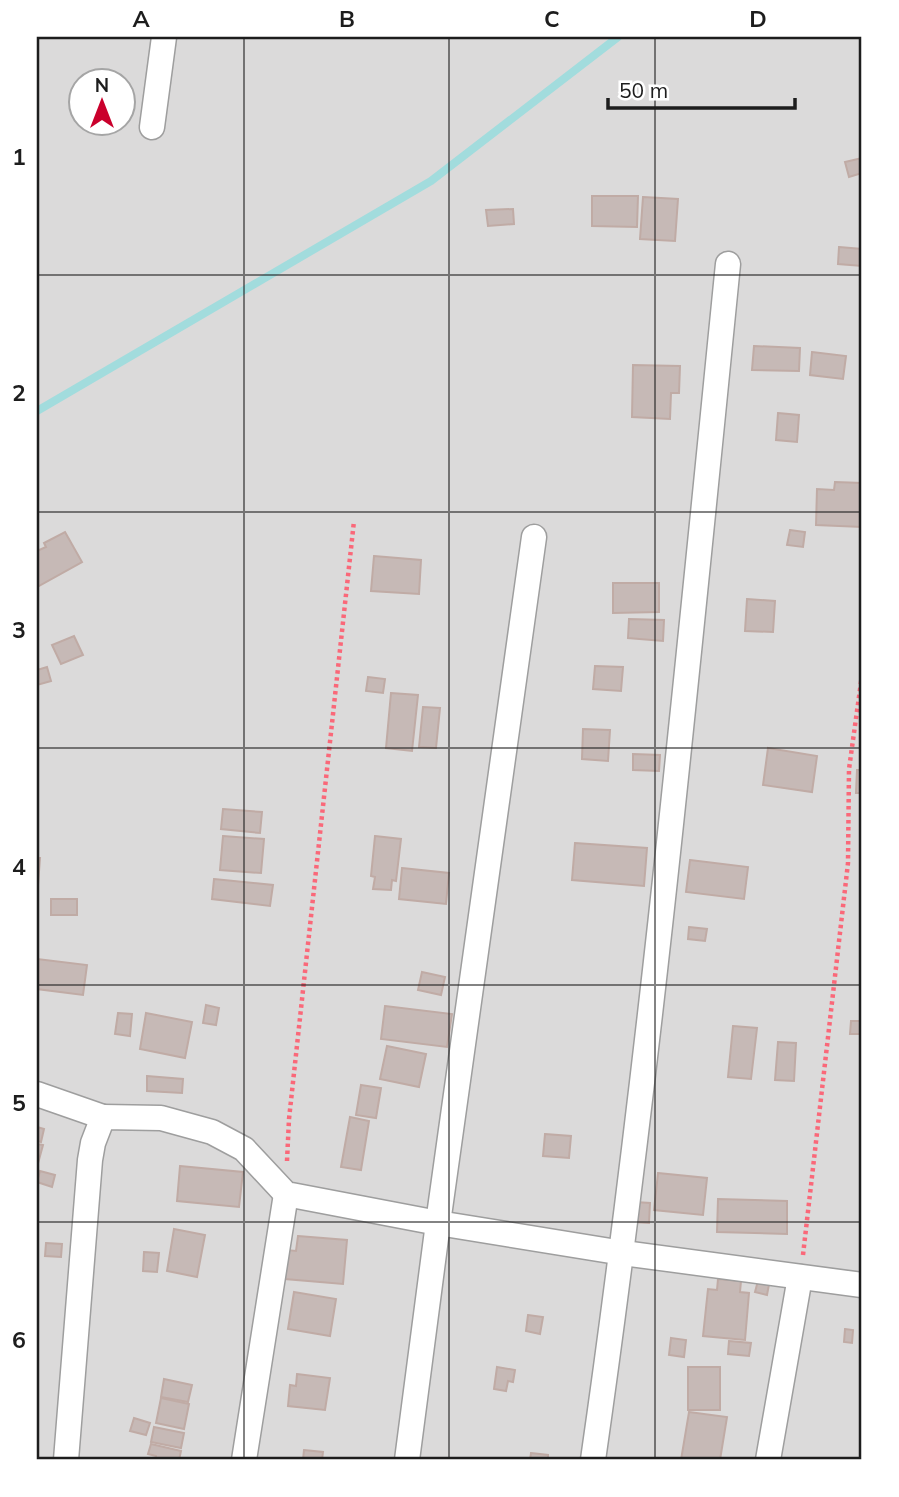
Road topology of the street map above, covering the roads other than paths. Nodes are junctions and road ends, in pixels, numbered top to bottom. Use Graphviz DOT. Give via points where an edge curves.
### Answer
graph roads {
  1 [pos="164,37"];
  2 [pos="152,127"];
  3 [pos="728,264"];
  4 [pos="534,537"];
  5 [pos="37,1094"];
  6 [pos="103,1117"];
  7 [pos="286,1194"];
  8 [pos="438,1223"];
  9 [pos="623,1253"];
  10 [pos="800,1277"];
  11 [pos="862,1285"];
  12 [pos="66,1460"];
  13 [pos="244,1460"];
  14 [pos="407,1460"];
  15 [pos="593,1460"];
  16 [pos="768,1460"];
  1 -- 2 [label="street"];
  3 -- 9 [label="street"];
  4 -- 8 [label="street"];
  5 -- 6 [label="street"];
  6 -- 7 [label="street" via="161,1118 212,1132 244,1149"];
  6 -- 12 [label="street" via="90,1160"];
  7 -- 8 [label="street"];
  7 -- 13 [label="street"];
  8 -- 9 [label="street"];
  8 -- 14 [label="street"];
  9 -- 10 [label="street"];
  9 -- 15 [label="street"];
  10 -- 11 [label="street"];
  10 -- 16 [label="street"];
}
